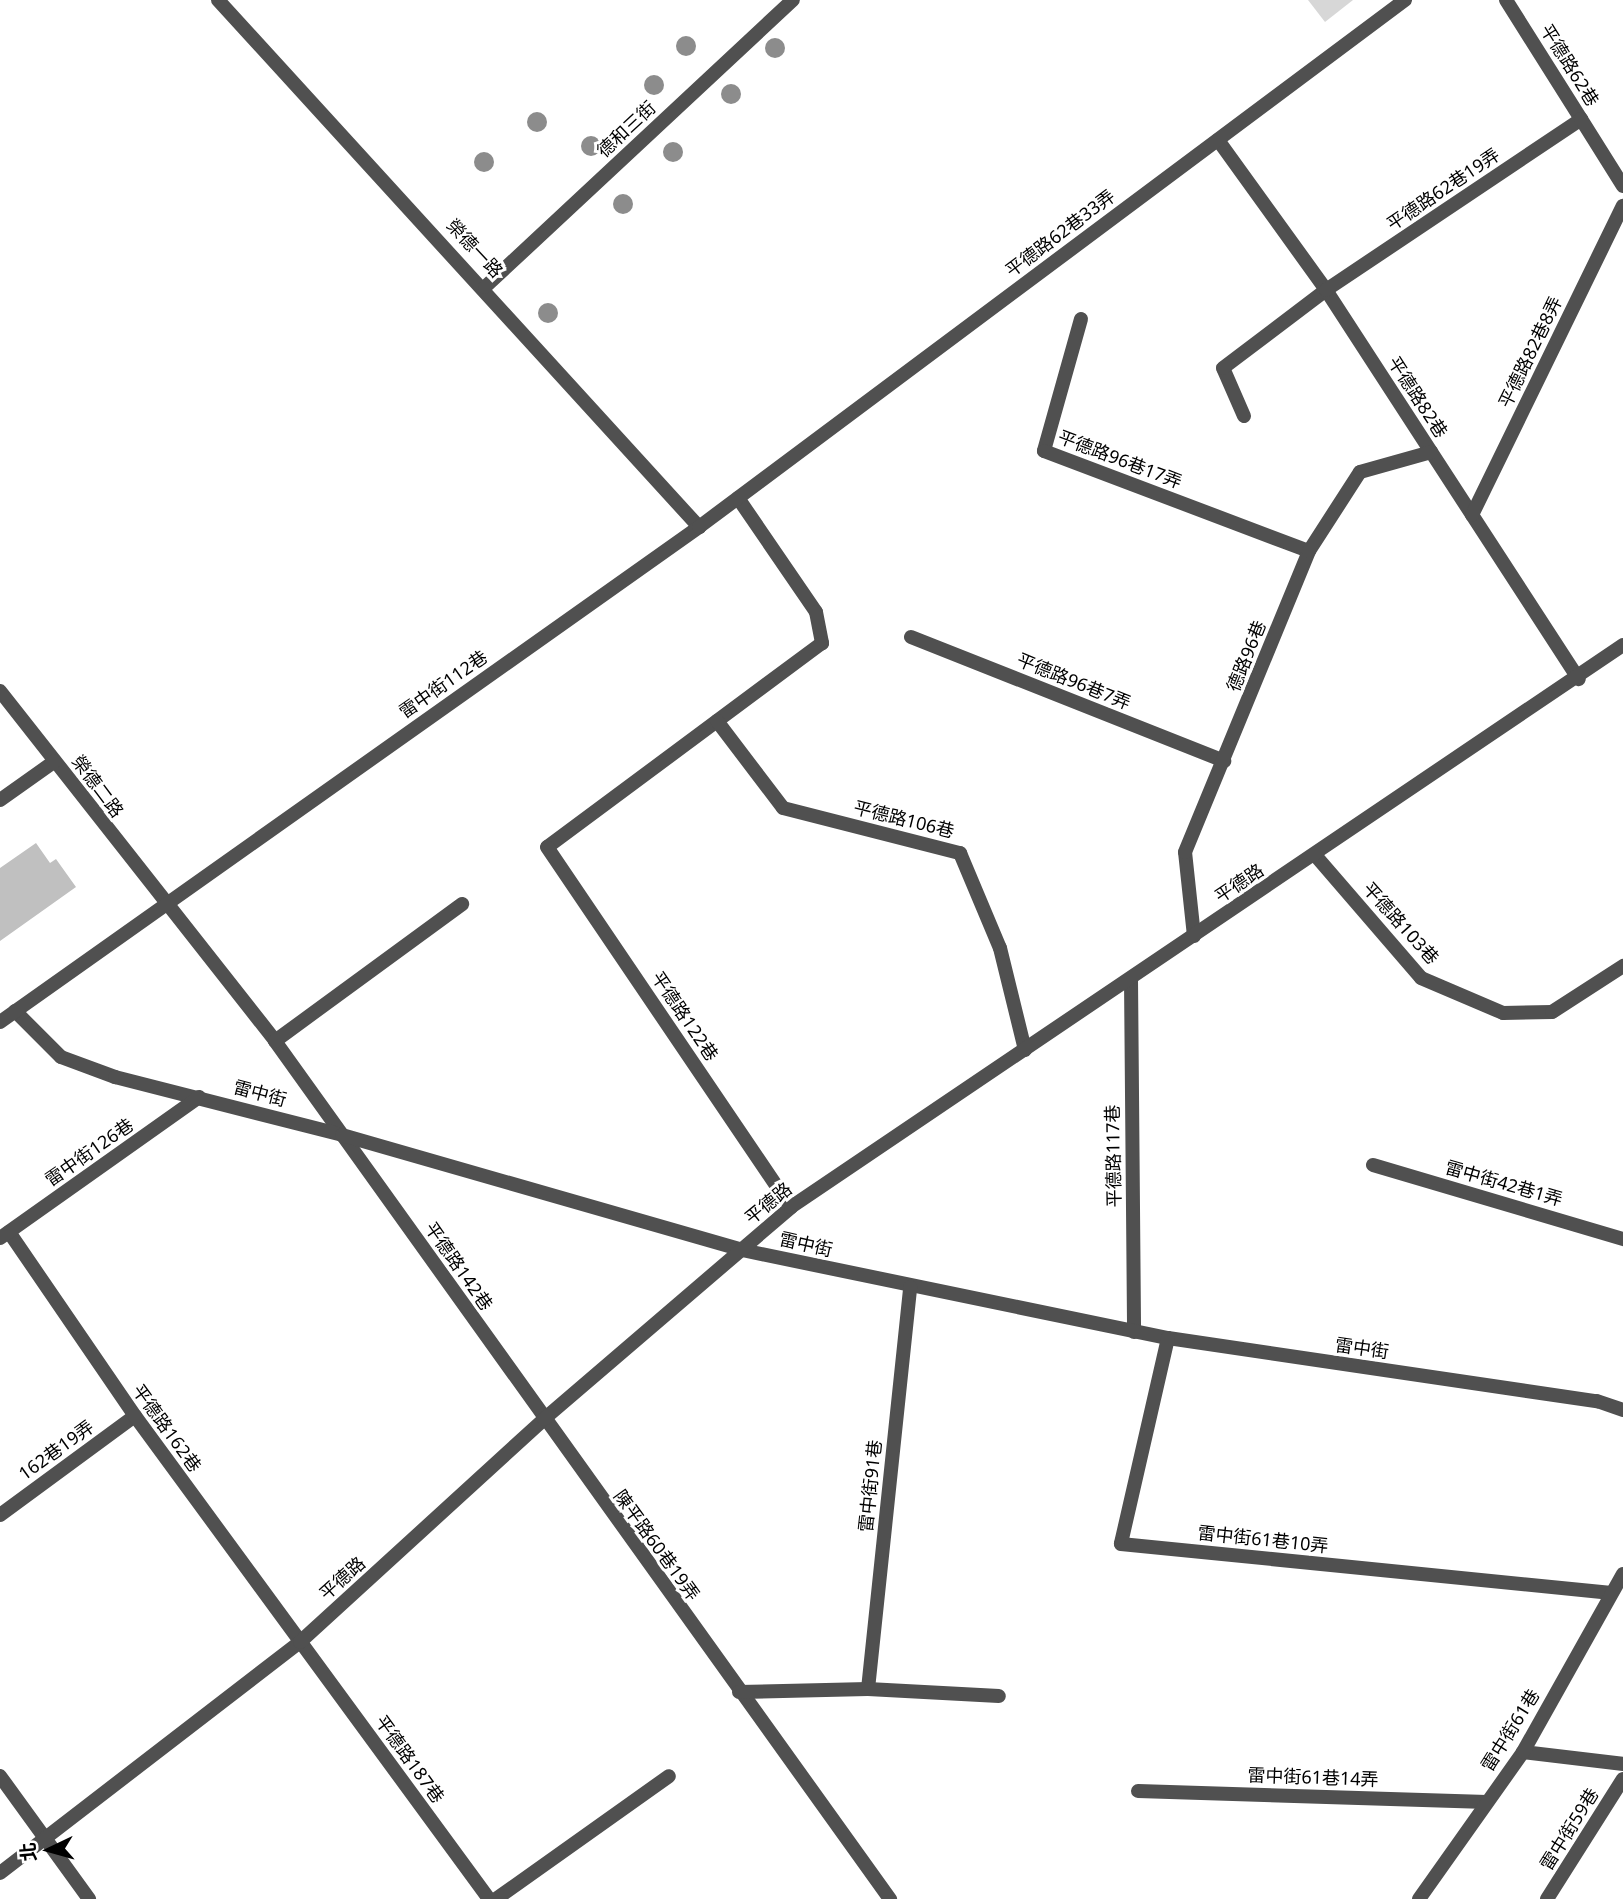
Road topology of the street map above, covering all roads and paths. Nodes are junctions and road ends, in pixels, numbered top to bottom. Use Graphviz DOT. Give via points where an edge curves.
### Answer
graph roads {
  1 [pos="218,0"];
  2 [pos="793,0"];
  3 [pos="1405,0"];
  4 [pos="1506,0"];
  5 [pos="1581,119"];
  6 [pos="1218,139"];
  7 [pos="1623,186"];
  8 [pos="1623,206"];
  9 [pos="485,287"];
  10 [pos="1325,290"];
  11 [pos="1082,319"];
  12 [pos="1244,416"];
  13 [pos="1431,452"];
  14 [pos="738,498"];
  15 [pos="1472,515"];
  16 [pos="699,527"];
  17 [pos="1309,551"];
  18 [pos="911,637"];
  19 [pos="1623,645"];
  20 [pos="1579,679"];
  21 [pos="0,691"];
  22 [pos="717,721"];
  23 [pos="55,761"];
  24 [pos="1224,761"];
  25 [pos="0,800"];
  26 [pos="1315,855"];
  27 [pos="169,901"];
  28 [pos="462,904"];
  29 [pos="1194,936"];
  30 [pos="1623,966"];
  31 [pos="1131,979"];
  32 [pos="15,1011"];
  33 [pos="0,1022"];
  34 [pos="275,1041"];
  35 [pos="1025,1050"];
  36 [pos="199,1097"];
  37 [pos="342,1135"];
  38 [pos="1373,1165"];
  39 [pos="791,1207"];
  40 [pos="5,1235"];
  41 [pos="1623,1239"];
  42 [pos="742,1250"];
  43 [pos="911,1287"];
  44 [pos="1134,1332"];
  45 [pos="1168,1338"];
  46 [pos="1623,1410"];
  47 [pos="135,1416"];
  48 [pos="544,1419"];
  49 [pos="0,1515"];
  50 [pos="1623,1574"];
  51 [pos="1612,1593"];
  52 [pos="300,1642"];
  53 [pos="868,1689"];
  54 [pos="739,1692"];
  55 [pos="999,1696"];
  56 [pos="1523,1752"];
  57 [pos="1623,1764"];
  58 [pos="0,1776"];
  59 [pos="669,1776"];
  60 [pos="1623,1779"];
  61 [pos="1138,1791"];
  62 [pos="1487,1802"];
  63 [pos="47,1842"];
  64 [pos="0,1873"];
  65 [pos="89,1899"];
  66 [pos="489,1899"];
  67 [pos="496,1899"];
  68 [pos="891,1899"];
  69 [pos="1419,1899"];
  70 [pos="1547,1899"];
  1 -- 9 [label="street, 榮德一路"];
  2 -- 9 [label="street, 德和三街"];
  3 -- 6 [label="street, 平德路62巷33弄"];
  4 -- 5 [label="street, 平德路62巷"];
  5 -- 7 [label="street, 平德路62巷"];
  5 -- 10 [label="street, 平德路62巷19弄"];
  6 -- 10 [label="street, 平德路82巷"];
  6 -- 14 [label="street, 平德路62巷33弄"];
  8 -- 15 [label="street, 平德路82巷8弄"];
  9 -- 16 [label="street, 榮德一路"];
  10 -- 12 [label="street, 平德路62巷19弄" via="1223,368"];
  10 -- 13 [label="street, 平德路82巷"];
  11 -- 17 [label="street, 平德路96巷17弄" via="1044,451"];
  13 -- 15 [label="street, 平德路82巷"];
  13 -- 17 [label="street, 德路96巷" via="1360,472"];
  14 -- 16 [label="street, 雷中街112巷"];
  14 -- 22 [label="street" via="816,612 821,643"];
  15 -- 20 [label="street, 平德路82巷"];
  16 -- 27 [label="street, 雷中街112巷"];
  17 -- 24 [label="street, 德路96巷"];
  18 -- 24 [label="street, 平德路96巷7弄"];
  19 -- 20 [label="street, 平德路"];
  20 -- 26 [label="street, 平德路"];
  21 -- 23 [label="street, 榮德二路"];
  22 -- 35 [label="street, 平德路106巷" via="783,808 960,853 1000,948"];
  22 -- 39 [label="street, 平德路122巷" via="547,847"];
  23 -- 25 [label="street"];
  23 -- 27 [label="street, 榮德二路" via="72,789"];
  24 -- 29 [label="street, 德路96巷" via="1185,852"];
  26 -- 29 [label="street, 平德路"];
  26 -- 30 [label="street, 平德路103巷" via="1421,978 1503,1013 1552,1012"];
  27 -- 32 [label="street, 雷中街112巷"];
  27 -- 34 [label="street"];
  28 -- 34 [label="street"];
  29 -- 31 [label="street, 平德路"];
  31 -- 35 [label="street, 平德路"];
  31 -- 44 [label="street, 平德路117巷"];
  32 -- 33 [label="street, 雷中街112巷"];
  32 -- 36 [label="street, 雷中街" via="61,1057"];
  34 -- 37 [label="street"];
  35 -- 39 [label="street, 平德路"];
  36 -- 37 [label="street, 雷中街"];
  36 -- 40 [label="street, 雷中街126巷"];
  37 -- 42 [label="street, 雷中街"];
  37 -- 48 [label="street, 平德路142巷"];
  38 -- 41 [label="street, 雷中街42巷1弄"];
  39 -- 42 [label="street, 平德路"];
  40 -- 47 [label="street, 平德路162巷"];
  42 -- 43 [label="street, 雷中街"];
  42 -- 48 [label="street, 平德路"];
  43 -- 44 [label="street, 雷中街"];
  43 -- 53 [label="street, 雷中街91巷"];
  44 -- 45 [label="street, 雷中街"];
  45 -- 46 [label="street, 雷中街" via="1597,1401"];
  45 -- 51 [label="street, 雷中街61巷10弄" via="1121,1544"];
  47 -- 49 [label="street, 162巷19弄"];
  47 -- 52 [label="street, 平德路162巷"];
  48 -- 52 [label="street, 平德路"];
  48 -- 54 [label="street, 陳平路60巷19弄"];
  50 -- 51 [label="street, 雷中街61巷"];
  51 -- 56 [label="street, 雷中街61巷"];
  52 -- 63 [label="street, 平德路"];
  52 -- 66 [label="street, 平德路187巷"];
  53 -- 54 [label="street"];
  53 -- 55 [label="street"];
  54 -- 68 [label="street, 陳平路60巷19弄"];
  56 -- 57 [label="street"];
  56 -- 62 [label="street, 雷中街61巷"];
  58 -- 63 [label="street"];
  59 -- 67 [label="street"];
  60 -- 70 [label="street, 雷中街59巷"];
  61 -- 62 [label="street, 雷中街61巷14弄"];
  62 -- 69 [label="street, 雷中街61巷"];
  63 -- 64 [label="street, 平德路"];
  63 -- 65 [label="street"];
}
